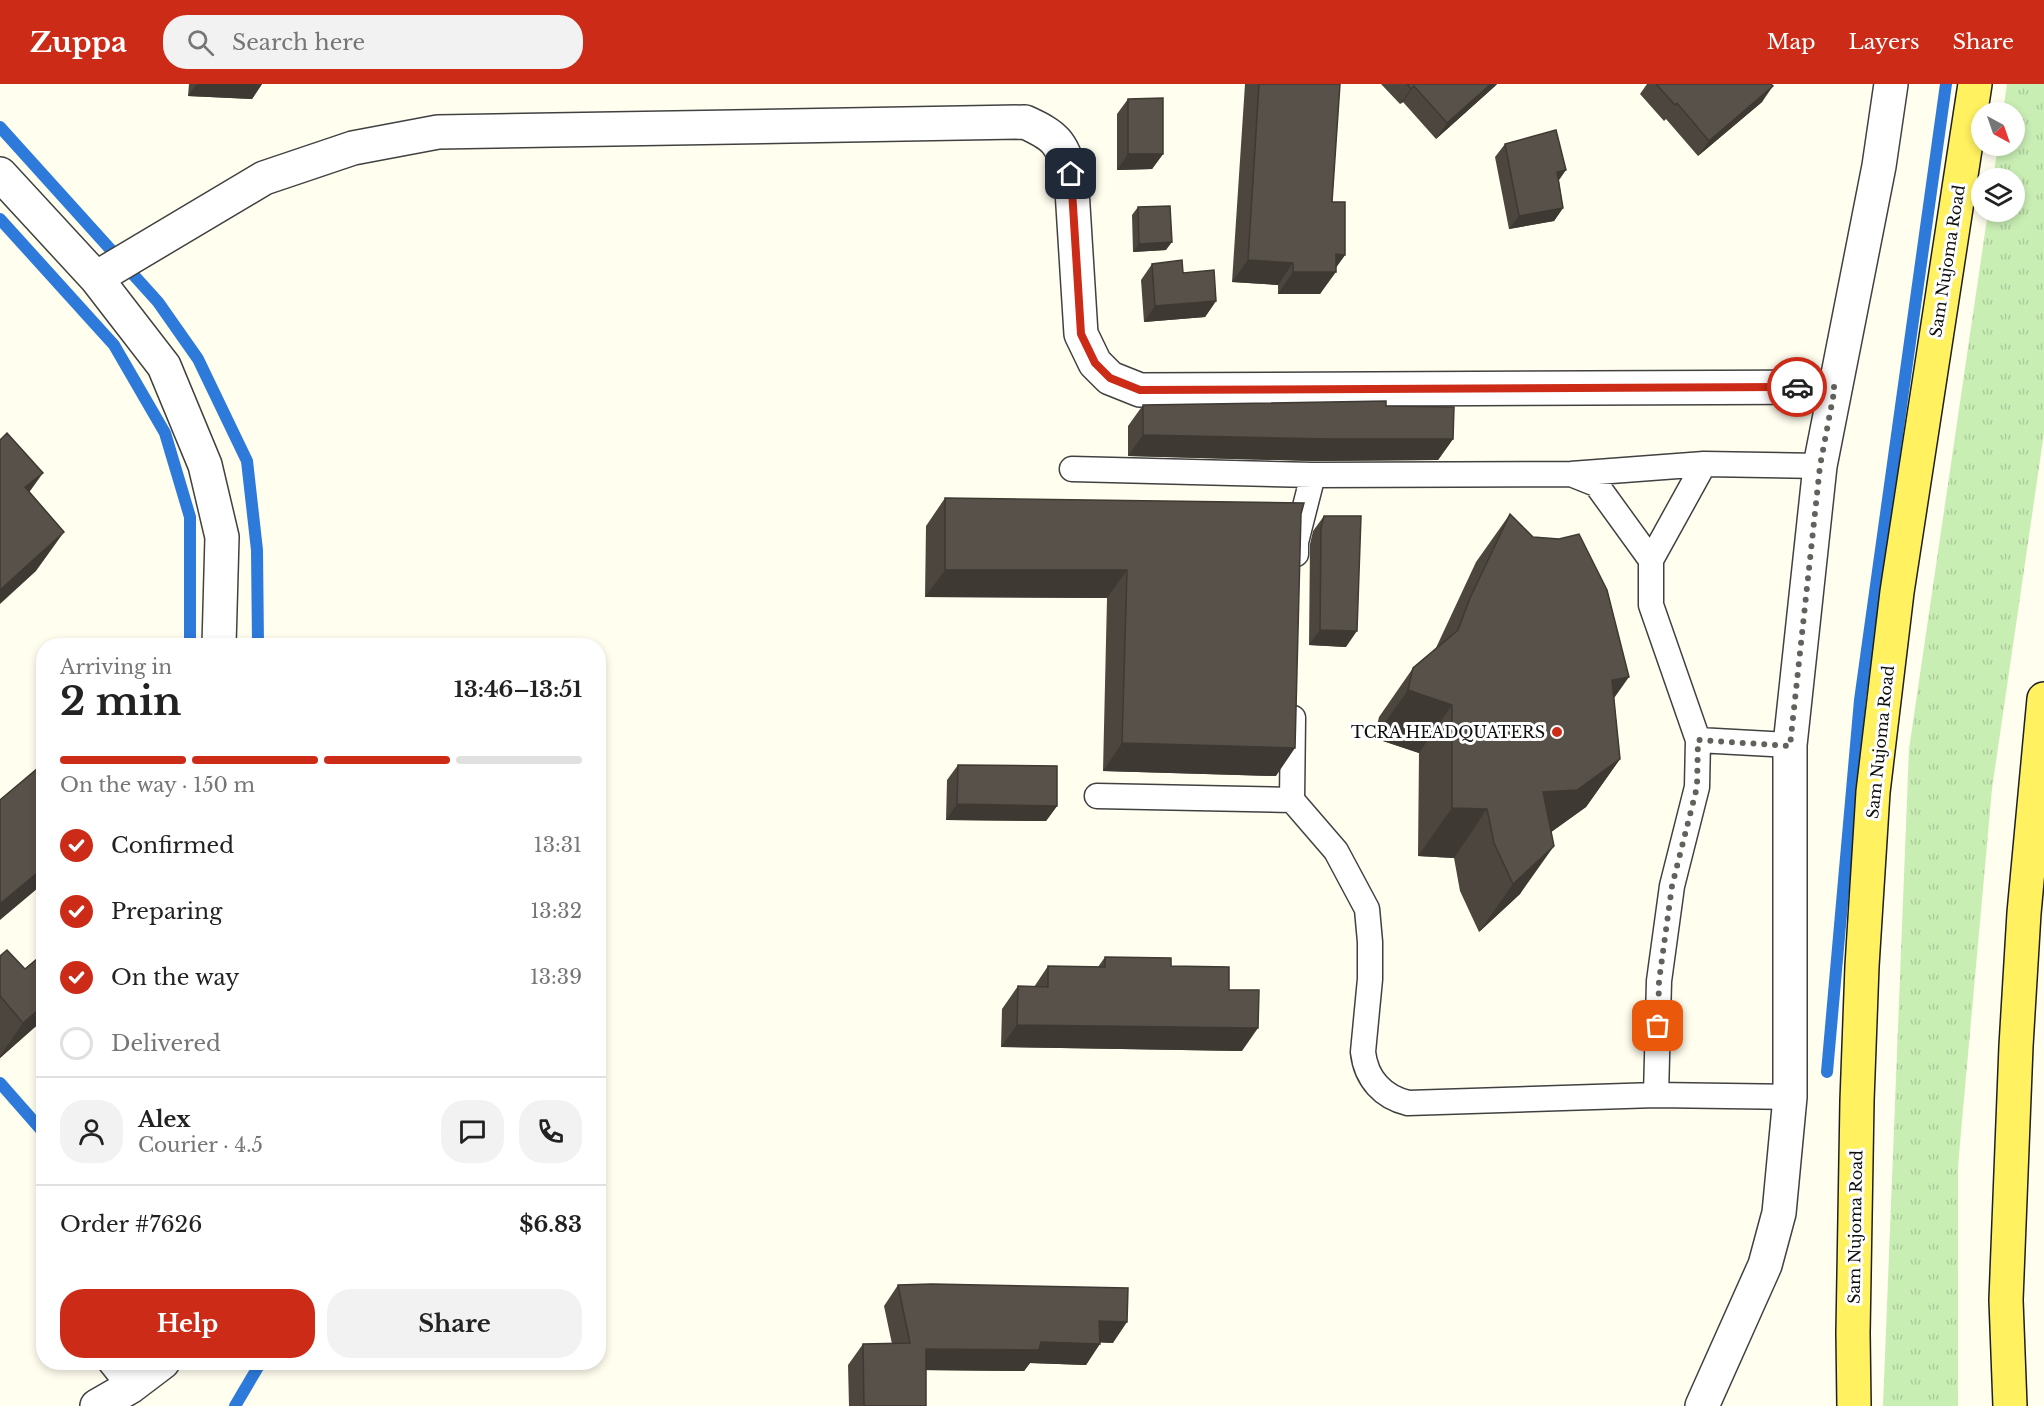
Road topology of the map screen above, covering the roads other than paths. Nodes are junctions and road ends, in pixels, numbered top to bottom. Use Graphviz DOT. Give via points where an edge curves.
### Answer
graph roads {
  1 [pos="1891,84"];
  2 [pos="1975,84"];
  3 [pos="0,174"];
  4 [pos="96,278"];
  5 [pos="1835,387"];
  6 [pos="1704,464"];
  7 [pos="1820,466"];
  8 [pos="1072,469"];
  9 [pos="1571,474"];
  10 [pos="1313,475"];
  11 [pos="1651,560"];
  12 [pos="1296,578"];
  13 [pos="219,638"];
  14 [pos="1294,694"];
  15 [pos="2044,699"];
  16 [pos="1698,740"];
  17 [pos="1790,746"];
  18 [pos="1097,796"];
  19 [pos="1292,800"];
  20 [pos="1656,1095"];
  21 [pos="1790,1097"];
  22 [pos="120,1374"];
  23 [pos="97,1406"];
  24 [pos="1702,1406"];
  25 [pos="1854,1406"];
  26 [pos="2010,1406"];
  1 -- 5 [label="street" via="1880,166"];
  2 -- 25 [label="main road, Sam Nujoma Road" via="1897,592 1873,792 1858,1068"];
  3 -- 4 [label="street"];
  4 -- 5 [label="street" via="264,178 352,148 438,132 1025,122 1046,132 1063,150 1071,174 1081,334 1095,363 1110,378 1140,390"];
  4 -- 13 [label="street" via="164,366 205,465 222,537"];
  5 -- 7 [label="street"];
  6 -- 7 [label="lane"];
  6 -- 9 [label="lane"];
  6 -- 11 [label="lane"];
  7 -- 17 [label="street"];
  8 -- 10 [label="lane"];
  9 -- 10 [label="lane"];
  9 -- 11 [label="lane" via="1596,484"];
  10 -- 12 [label="lane" via="1296,542"];
  11 -- 16 [label="lane" via="1651,605"];
  14 -- 19 [label="lane"];
  15 -- 26 [label="main road" via="2016,1046 2006,1300"];
  16 -- 17 [label="lane"];
  16 -- 20 [label="lane" via="1697,787 1672,886 1659,981"];
  17 -- 21 [label="street"];
  18 -- 19 [label="lane"];
  19 -- 20 [label="lane" via="1336,851 1367,909 1370,979 1364,1063 1385,1094 1408,1103"];
  20 -- 21 [label="lane"];
  21 -- 24 [label="street" via="1779,1213 1765,1265"];
  22 -- 23 [label="street"];
}
